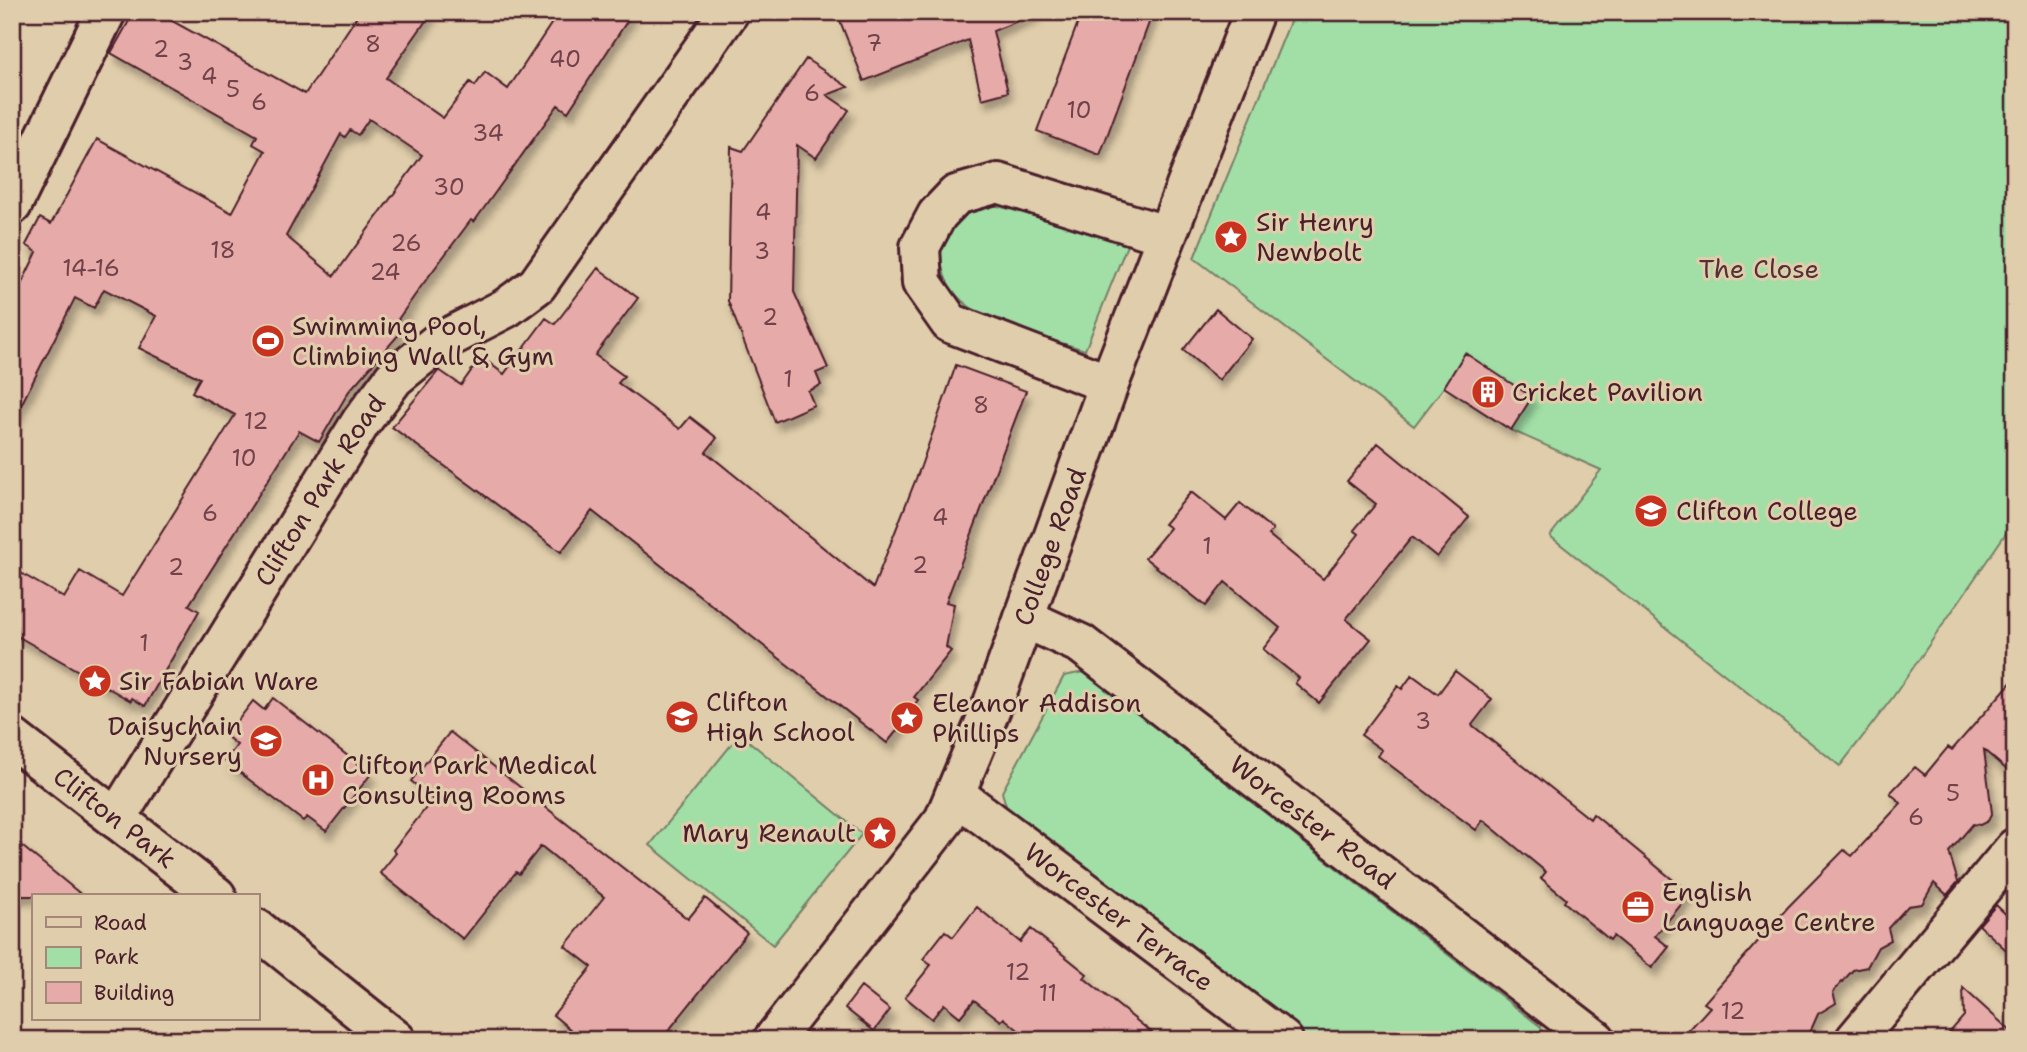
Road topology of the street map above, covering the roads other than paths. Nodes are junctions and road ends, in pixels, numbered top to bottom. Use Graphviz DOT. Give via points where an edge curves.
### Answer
graph roads {
  1 [pos="106,12"];
  2 [pos="729,12"];
  3 [pos="1254,12"];
  4 [pos="12,205"];
  5 [pos="1166,235"];
  6 [pos="1109,384"];
  7 [pos="1024,618"];
  8 [pos="12,737"];
  9 [pos="955,794"];
  10 [pos="116,819"];
  11 [pos="2015,848"];
  12 [pos="213,894"];
  13 [pos="259,931"];
  14 [pos="1586,1037"];
  15 [pos="396,1040"];
  16 [pos="773,1040"];
  17 [pos="1283,1040"];
  18 [pos="1855,1040"];
  1 -- 4 [label="street"];
  2 -- 10 [label="street, Clifton Park Road" via="537,285 506,308 436,344 394,378 361,422"];
  3 -- 5 [label="street, College Road"];
  5 -- 6 [label="street, College Road"];
  5 -- 6 [label="street" via="998,183 956,195 937,215 920,247 922,283 950,323"];
  6 -- 7 [label="street, College Road"];
  7 -- 9 [label="street, College Road"];
  7 -- 14 [label="street, Worcester Road" via="1081,644"];
  8 -- 10 [label="street, Clifton Park"];
  9 -- 16 [label="street, College Road" via="943,820"];
  9 -- 17 [label="street, Worcester Terrace"];
  10 -- 12 [label="street, Clifton Park"];
  11 -- 18 [label="street"];
  13 -- 15 [label="street"];
}
